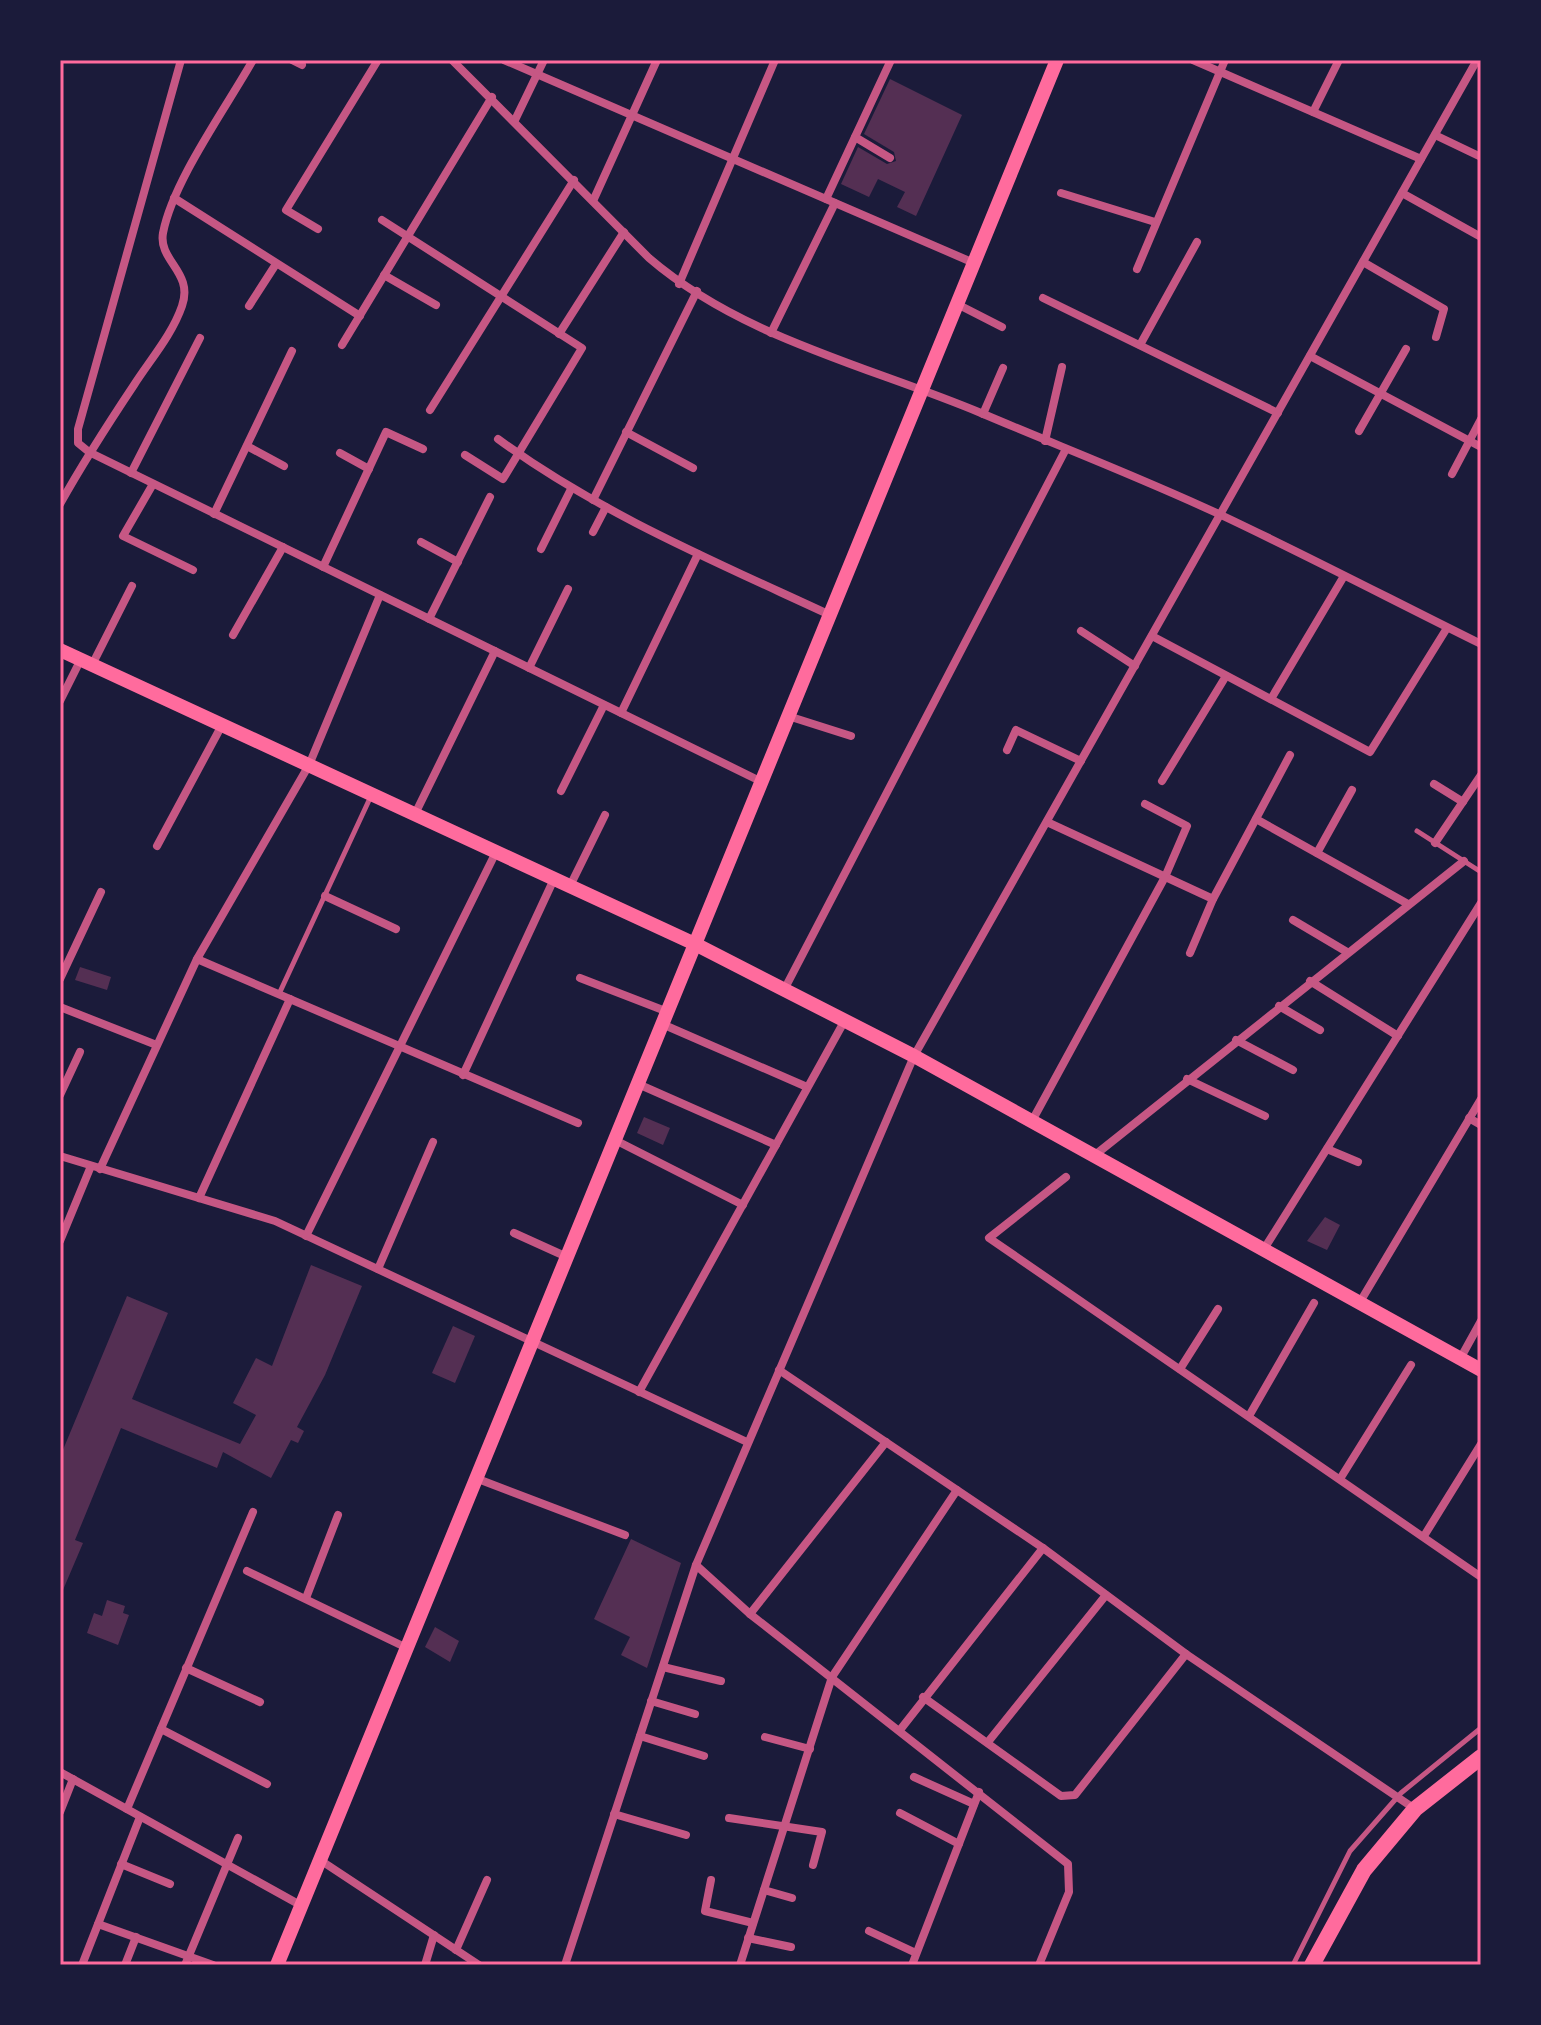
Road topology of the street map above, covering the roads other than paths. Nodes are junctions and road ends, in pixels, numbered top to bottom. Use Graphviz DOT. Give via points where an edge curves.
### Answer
graph roads {
  1 [pos="181,60"];
  2 [pos="253,60"];
  3 [pos="292,60"];
  4 [pos="378,60"];
  5 [pos="452,60"];
  6 [pos="504,60"];
  7 [pos="544,60"];
  8 [pos="657,60"];
  9 [pos="775,60"];
  10 [pos="891,60"];
  11 [pos="1057,60"];
  12 [pos="1193,60"];
  13 [pos="1225,60"];
  14 [pos="1339,60"];
  15 [pos="1477,60"];
  16 [pos="302,65"];
  17 [pos="1220,72"];
  18 [pos="538,75"];
  19 [pos="492,97"];
  20 [pos="1313,112"];
  21 [pos="632,115"];
  22 [pos="515,120"];
  23 [pos="1435,135"];
  24 [pos="855,137"];
  25 [pos="1481,157"];
  26 [pos="890,158"];
  27 [pos="732,159"];
  28 [pos="1421,159"];
  29 [pos="574,180"];
  30 [pos="1061,193"];
  31 [pos="1402,193"];
  32 [pos="174,198"];
  33 [pos="593,201"];
  34 [pos="830,201"];
  35 [pos="382,220"];
  36 [pos="1155,222"];
  37 [pos="318,229"];
  38 [pos="624,232"];
  39 [pos="408,236"];
  40 [pos="1481,237"];
  41 [pos="1197,242"];
  42 [pos="1363,262"];
  43 [pos="974,263"];
  44 [pos="276,264"];
  45 [pos="1137,269"];
  46 [pos="384,275"];
  47 [pos="679,284"];
  48 [pos="697,291"];
  49 [pos="501,296"];
  50 [pos="1043,298"];
  51 [pos="957,304"];
  52 [pos="436,305"];
  53 [pos="249,306"];
  54 [pos="360,316"];
  55 [pos="1002,327"];
  56 [pos="771,333"];
  57 [pos="559,334"];
  58 [pos="1436,337"];
  59 [pos="200,338"];
  60 [pos="342,345"];
  61 [pos="1140,345"];
  62 [pos="1406,349"];
  63 [pos="292,351"];
  64 [pos="1310,356"];
  65 [pos="1062,367"];
  66 [pos="1003,368"];
  67 [pos="922,389"];
  68 [pos="1382,394"];
  69 [pos="430,410"];
  70 [pos="1278,413"];
  71 [pos="983,414"];
  72 [pos="1481,419"];
  73 [pos="1359,431"];
  74 [pos="626,432"];
  75 [pos="498,439"];
  76 [pos="1469,440"];
  77 [pos="1045,441"];
  78 [pos="247,446"];
  79 [pos="1481,447"];
  80 [pos="423,449"];
  81 [pos="1066,449"];
  82 [pos="89,452"];
  83 [pos="340,453"];
  84 [pos="465,455"];
  85 [pos="520,455"];
  86 [pos="284,466"];
  87 [pos="693,468"];
  88 [pos="369,469"];
  89 [pos="131,473"];
  90 [pos="1452,474"];
  91 [pos="153,484"];
  92 [pos="571,489"];
  93 [pos="490,497"];
  94 [pos="593,500"];
  95 [pos="60,504"];
  96 [pos="606,507"];
  97 [pos="214,514"];
  98 [pos="1220,515"];
  99 [pos="593,532"];
  100 [pos="421,542"];
  101 [pos="283,547"];
  102 [pos="541,549"];
  103 [pos="698,554"];
  104 [pos="458,562"];
  105 [pos="323,567"];
  106 [pos="193,570"];
  107 [pos="1344,576"];
  108 [pos="132,586"];
  109 [pos="568,589"];
  110 [pos="380,595"];
  111 [pos="830,615"];
  112 [pos="429,619"];
  113 [pos="1447,628"];
  114 [pos="1081,631"];
  115 [pos="233,635"];
  116 [pos="1152,636"];
  117 [pos="1481,644"];
  118 [pos="60,650"];
  119 [pos="495,651"];
  120 [pos="86,662"];
  121 [pos="1135,666"];
  122 [pos="529,668"];
  123 [pos="1226,676"];
  124 [pos="1271,699"];
  125 [pos="60,701"];
  126 [pos="604,705"];
  127 [pos="621,713"];
  128 [pos="788,716"];
  129 [pos="222,725"];
  130 [pos="851,736"];
  131 [pos="1007,750"];
  132 [pos="1290,755"];
  133 [pos="1081,761"];
  134 [pos="309,765"];
  135 [pos="1481,775"];
  136 [pos="1162,781"];
  137 [pos="762,782"];
  138 [pos="1434,784"];
  139 [pos="1352,790"];
  140 [pos="561,791"];
  141 [pos="372,794"];
  142 [pos="1463,802"];
  143 [pos="1145,804"];
  144 [pos="415,814"];
  145 [pos="605,815"];
  146 [pos="1256,819"];
  147 [pos="1047,822"];
  148 [pos="1417,831"];
  149 [pos="1435,843"];
  150 [pos="157,846"];
  151 [pos="496,852"];
  152 [pos="1317,853"];
  153 [pos="1464,861"];
  154 [pos="1481,872"];
  155 [pos="1165,877"];
  156 [pos="554,879"];
  157 [pos="570,886"];
  158 [pos="101,892"];
  159 [pos="325,896"];
  160 [pos="1213,899"];
  161 [pos="1481,903"];
  162 [pos="1408,904"];
  163 [pos="1293,920"];
  164 [pos="396,929"];
  165 [pos="695,944"];
  166 [pos="1347,952"];
  167 [pos="1190,953"];
  168 [pos="197,959"];
  169 [pos="580,978"];
  170 [pos="60,979"];
  171 [pos="1310,981"];
  172 [pos="784,990"];
  173 [pos="279,994"];
  174 [pos="290,999"];
  175 [pos="1279,1006"];
  176 [pos="60,1007"];
  177 [pos="665,1018"];
  178 [pos="845,1020"];
  179 [pos="1320,1030"];
  180 [pos="1398,1036"];
  181 [pos="1236,1040"];
  182 [pos="154,1044"];
  183 [pos="399,1047"];
  184 [pos="80,1052"];
  185 [pos="914,1056"];
  186 [pos="1293,1070"];
  187 [pos="463,1075"];
  188 [pos="1187,1079"];
  189 [pos="638,1084"];
  190 [pos="807,1087"];
  191 [pos="60,1095"];
  192 [pos="1481,1099"];
  193 [pos="1265,1116"];
  194 [pos="1469,1118"];
  195 [pos="1032,1121"];
  196 [pos="578,1123"];
  197 [pos="1481,1125"];
  198 [pos="615,1140"];
  199 [pos="433,1142"];
  200 [pos="776,1145"];
  201 [pos="1327,1149"];
  202 [pos="1095,1155"];
  203 [pos="60,1156"];
  204 [pos="1358,1162"];
  205 [pos="96,1167"];
  206 [pos="1066,1177"];
  207 [pos="199,1198"];
  208 [pos="743,1205"];
  209 [pos="514,1233"];
  210 [pos="306,1236"];
  211 [pos="60,1241"];
  212 [pos="1264,1249"];
  213 [pos="567,1257"];
  214 [pos="378,1269"];
  215 [pos="1360,1302"];
  216 [pos="1314,1303"];
  217 [pos="1218,1309"];
  218 [pos="1481,1321"];
  219 [pos="532,1342"];
  220 [pos="1460,1359"];
  221 [pos="1411,1365"];
  222 [pos="1180,1369"];
  223 [pos="779,1370"];
  224 [pos="1481,1370"];
  225 [pos="639,1392"];
  226 [pos="1249,1416"];
  227 [pos="747,1442"];
  228 [pos="886,1442"];
  229 [pos="1481,1444"];
  230 [pos="478,1479"];
  231 [pos="1340,1479"];
  232 [pos="957,1490"];
  233 [pos="253,1512"];
  234 [pos="338,1515"];
  235 [pos="625,1535"];
  236 [pos="1424,1536"];
  237 [pos="1043,1548"];
  238 [pos="696,1565"];
  239 [pos="247,1571"];
  240 [pos="1481,1577"];
  241 [pos="1106,1595"];
  242 [pos="306,1598"];
  243 [pos="750,1614"];
  244 [pos="407,1648"];
  245 [pos="1186,1654"];
  246 [pos="663,1667"];
  247 [pos="186,1668"];
  248 [pos="832,1677"];
  249 [pos="721,1681"];
  250 [pos="923,1697"];
  251 [pos="651,1701"];
  252 [pos="260,1702"];
  253 [pos="695,1714"];
  254 [pos="1481,1728"];
  255 [pos="161,1729"];
  256 [pos="900,1730"];
  257 [pos="640,1736"];
  258 [pos="765,1737"];
  259 [pos="988,1742"];
  260 [pos="810,1749"];
  261 [pos="704,1756"];
  262 [pos="1481,1757"];
  263 [pos="60,1772"];
  264 [pos="914,1777"];
  265 [pos="73,1779"];
  266 [pos="267,1784"];
  267 [pos="979,1792"];
  268 [pos="1398,1796"];
  269 [pos="974,1804"];
  270 [pos="127,1809"];
  271 [pos="1415,1809"];
  272 [pos="60,1812"];
  273 [pos="900,1813"];
  274 [pos="614,1814"];
  275 [pos="140,1817"];
  276 [pos="729,1818"];
  277 [pos="784,1828"];
  278 [pos="686,1835"];
  279 [pos="238,1838"];
  280 [pos="959,1844"];
  281 [pos="320,1860"];
  282 [pos="121,1864"];
  283 [pos="226,1865"];
  284 [pos="813,1865"];
  285 [pos="487,1880"];
  286 [pos="711,1880"];
  287 [pos="170,1884"];
  288 [pos="764,1890"];
  289 [pos="792,1898"];
  290 [pos="302,1906"];
  291 [pos="753,1923"];
  292 [pos="98,1924"];
  293 [pos="869,1931"];
  294 [pos="434,1935"];
  295 [pos="136,1937"];
  296 [pos="748,1938"];
  297 [pos="791,1947"];
  298 [pos="456,1950"];
  299 [pos="916,1953"];
  300 [pos="189,1955"];
  301 [pos="82,1965"];
  302 [pos="125,1965"];
  303 [pos="185,1965"];
  304 [pos="213,1965"];
  305 [pos="277,1965"];
  306 [pos="425,1965"];
  307 [pos="479,1965"];
  308 [pos="565,1965"];
  309 [pos="740,1965"];
  310 [pos="912,1965"];
  311 [pos="1039,1965"];
  312 [pos="1293,1965"];
  313 [pos="1312,1965"];
  1 -- 82 [label="street" via="78,429 78,443"];
  2 -- 32 [label="street"];
  3 -- 16 [label="street"];
  4 -- 37 [label="street" via="286,210"];
  5 -- 19 [label="street"];
  6 -- 18 [label="street"];
  7 -- 18 [label="street"];
  8 -- 21 [label="street"];
  9 -- 27 [label="street"];
  10 -- 24 [label="street"];
  11 -- 43 [label="main road"];
  12 -- 17 [label="street"];
  13 -- 17 [label="street"];
  14 -- 20 [label="street"];
  15 -- 23 [label="street"];
  17 -- 20 [label="street"];
  17 -- 36 [label="street"];
  18 -- 21 [label="street"];
  18 -- 22 [label="street"];
  19 -- 22 [label="street"];
  19 -- 39 [label="street"];
  20 -- 28 [label="street"];
  21 -- 27 [label="street"];
  21 -- 33 [label="street"];
  22 -- 29 [label="street"];
  23 -- 25 [label="street"];
  23 -- 28 [label="street"];
  24 -- 26 [label="street"];
  24 -- 34 [label="street"];
  27 -- 34 [label="street"];
  27 -- 47 [label="street"];
  28 -- 31 [label="street"];
  29 -- 33 [label="street"];
  29 -- 49 [label="street"];
  30 -- 36 [label="street"];
  31 -- 40 [label="street"];
  31 -- 42 [label="street"];
  32 -- 44 [label="street"];
  32 -- 82 [label="street" via="162,236 164,249 184,280 182,306"];
  33 -- 38 [label="street"];
  34 -- 43 [label="street"];
  34 -- 56 [label="street"];
  35 -- 39 [label="street"];
  36 -- 45 [label="street"];
  38 -- 47 [label="street"];
  38 -- 57 [label="street"];
  39 -- 46 [label="street"];
  39 -- 49 [label="street"];
  41 -- 61 [label="street"];
  42 -- 58 [label="street" via="1444,309"];
  42 -- 64 [label="street"];
  43 -- 51 [label="main road"];
  44 -- 53 [label="street"];
  44 -- 54 [label="street"];
  46 -- 52 [label="street"];
  46 -- 54 [label="street"];
  47 -- 48 [label="street"];
  48 -- 56 [label="street" via="743,322"];
  48 -- 74 [label="street"];
  49 -- 57 [label="street"];
  49 -- 69 [label="street"];
  50 -- 61 [label="street"];
  51 -- 55 [label="street"];
  51 -- 67 [label="main road"];
  54 -- 60 [label="street"];
  56 -- 67 [label="street"];
  57 -- 85 [label="street" via="582,348"];
  59 -- 89 [label="street"];
  61 -- 70 [label="street"];
  62 -- 68 [label="street"];
  63 -- 78 [label="street"];
  64 -- 68 [label="street"];
  64 -- 70 [label="street"];
  65 -- 77 [label="street"];
  66 -- 71 [label="street"];
  67 -- 71 [label="street"];
  67 -- 111 [label="main road"];
  68 -- 73 [label="street"];
  68 -- 76 [label="street"];
  70 -- 98 [label="street"];
  71 -- 77 [label="street"];
  72 -- 76 [label="street"];
  74 -- 87 [label="street"];
  74 -- 94 [label="street"];
  75 -- 85 [label="street"];
  76 -- 79 [label="street"];
  76 -- 90 [label="street"];
  77 -- 81 [label="street"];
  78 -- 86 [label="street"];
  78 -- 97 [label="street"];
  80 -- 88 [label="street" via="386,432"];
  81 -- 98 [label="street"];
  81 -- 172 [label="street"];
  82 -- 89 [label="street"];
  82 -- 95 [label="street"];
  83 -- 88 [label="street"];
  84 -- 85 [label="street" via="503,479"];
  85 -- 92 [label="street"];
  88 -- 105 [label="street"];
  89 -- 91 [label="street"];
  91 -- 97 [label="street"];
  91 -- 106 [label="street" via="123,536"];
  92 -- 94 [label="street"];
  92 -- 102 [label="street"];
  93 -- 104 [label="street"];
  94 -- 96 [label="street"];
  96 -- 99 [label="street"];
  96 -- 103 [label="street"];
  97 -- 101 [label="street"];
  98 -- 107 [label="street"];
  98 -- 116 [label="street"];
  100 -- 104 [label="street"];
  101 -- 105 [label="street"];
  101 -- 115 [label="street"];
  103 -- 111 [label="street"];
  103 -- 127 [label="street"];
  104 -- 112 [label="street"];
  105 -- 110 [label="street"];
  107 -- 113 [label="street"];
  107 -- 124 [label="street"];
  108 -- 120 [label="street"];
  109 -- 122 [label="street"];
  110 -- 112 [label="street"];
  110 -- 134 [label="street"];
  111 -- 128 [label="main road"];
  112 -- 119 [label="street"];
  113 -- 117 [label="street"];
  113 -- 124 [label="street" via="1370,752"];
  114 -- 121 [label="street"];
  116 -- 121 [label="street"];
  116 -- 123 [label="street"];
  118 -- 120 [label="main road"];
  119 -- 122 [label="street"];
  119 -- 144 [label="street"];
  120 -- 125 [label="street"];
  120 -- 129 [label="main road"];
  121 -- 133 [label="street"];
  122 -- 126 [label="street"];
  123 -- 124 [label="street"];
  123 -- 136 [label="street"];
  126 -- 127 [label="street"];
  126 -- 140 [label="street"];
  127 -- 137 [label="street"];
  128 -- 130 [label="street"];
  128 -- 137 [label="main road"];
  129 -- 134 [label="main road"];
  129 -- 150 [label="street"];
  131 -- 133 [label="street" via="1016,730"];
  132 -- 146 [label="street"];
  133 -- 147 [label="street"];
  134 -- 141 [label="main road"];
  134 -- 168 [label="street"];
  135 -- 142 [label="street"];
  137 -- 165 [label="main road"];
  138 -- 142 [label="street"];
  139 -- 152 [label="street"];
  141 -- 144 [label="main road"];
  141 -- 159 [label="lane"];
  142 -- 149 [label="street"];
  143 -- 155 [label="street" via="1187,826"];
  144 -- 151 [label="main road"];
  145 -- 157 [label="street"];
  146 -- 152 [label="street"];
  146 -- 160 [label="street"];
  147 -- 155 [label="street"];
  147 -- 185 [label="street"];
  148 -- 149 [label="lane"];
  149 -- 153 [label="lane"];
  151 -- 156 [label="main road"];
  151 -- 183 [label="street"];
  152 -- 162 [label="street"];
  153 -- 154 [label="lane"];
  153 -- 162 [label="street"];
  155 -- 160 [label="street"];
  155 -- 195 [label="street"];
  156 -- 157 [label="main road"];
  156 -- 187 [label="street"];
  157 -- 165 [label="main road"];
  158 -- 170 [label="street"];
  159 -- 164 [label="street"];
  159 -- 173 [label="lane"];
  160 -- 167 [label="street"];
  161 -- 180 [label="street"];
  162 -- 166 [label="street"];
  163 -- 166 [label="street"];
  165 -- 172 [label="main road"];
  165 -- 177 [label="main road"];
  166 -- 171 [label="street"];
  168 -- 173 [label="street"];
  168 -- 182 [label="street"];
  169 -- 177 [label="street"];
  171 -- 175 [label="street"];
  171 -- 180 [label="street"];
  172 -- 178 [label="main road"];
  173 -- 174 [label="street"];
  174 -- 183 [label="street"];
  174 -- 207 [label="street"];
  175 -- 179 [label="street"];
  175 -- 181 [label="street"];
  176 -- 182 [label="street"];
  177 -- 189 [label="main road"];
  177 -- 190 [label="street"];
  178 -- 185 [label="main road"];
  178 -- 190 [label="street"];
  180 -- 201 [label="street"];
  181 -- 186 [label="street"];
  181 -- 188 [label="street"];
  182 -- 205 [label="street"];
  183 -- 187 [label="street"];
  183 -- 210 [label="street"];
  184 -- 191 [label="street"];
  185 -- 195 [label="main road"];
  185 -- 223 [label="street"];
  187 -- 196 [label="street"];
  188 -- 193 [label="street"];
  188 -- 202 [label="street"];
  189 -- 198 [label="main road"];
  189 -- 200 [label="street"];
  190 -- 200 [label="street"];
  192 -- 194 [label="street"];
  194 -- 197 [label="street"];
  194 -- 215 [label="street"];
  195 -- 202 [label="main road"];
  198 -- 208 [label="street"];
  198 -- 213 [label="main road"];
  199 -- 214 [label="street"];
  200 -- 208 [label="street"];
  201 -- 204 [label="street"];
  201 -- 212 [label="street"];
  202 -- 212 [label="main road"];
  203 -- 205 [label="street"];
  205 -- 207 [label="street"];
  205 -- 211 [label="street"];
  206 -- 222 [label="street" via="989,1238"];
  207 -- 210 [label="street"];
  208 -- 225 [label="street"];
  209 -- 213 [label="street"];
  210 -- 214 [label="street"];
  212 -- 215 [label="main road"];
  213 -- 219 [label="main road"];
  214 -- 219 [label="street"];
  215 -- 220 [label="main road"];
  216 -- 226 [label="street"];
  217 -- 222 [label="street"];
  218 -- 220 [label="street"];
  219 -- 225 [label="street"];
  219 -- 230 [label="main road"];
  220 -- 224 [label="main road"];
  221 -- 231 [label="street"];
  222 -- 226 [label="street"];
  223 -- 227 [label="street"];
  223 -- 228 [label="street"];
  225 -- 227 [label="street"];
  226 -- 231 [label="street"];
  227 -- 238 [label="street"];
  228 -- 232 [label="street"];
  228 -- 243 [label="street"];
  229 -- 236 [label="street"];
  230 -- 235 [label="street"];
  230 -- 244 [label="main road"];
  231 -- 236 [label="street"];
  232 -- 237 [label="street"];
  232 -- 248 [label="street"];
  233 -- 247 [label="street"];
  234 -- 242 [label="street"];
  236 -- 240 [label="street"];
  237 -- 241 [label="street"];
  237 -- 250 [label="street"];
  238 -- 243 [label="street"];
  238 -- 246 [label="street"];
  239 -- 242 [label="street"];
  241 -- 245 [label="street"];
  241 -- 259 [label="street"];
  242 -- 244 [label="street"];
  243 -- 248 [label="street"];
  244 -- 281 [label="main road"];
  245 -- 259 [label="street" via="1075,1795 1061,1796"];
  245 -- 268 [label="street"];
  246 -- 249 [label="street"];
  246 -- 251 [label="street"];
  247 -- 252 [label="street"];
  247 -- 255 [label="street"];
  248 -- 256 [label="street"];
  248 -- 260 [label="street"];
  250 -- 256 [label="street"];
  250 -- 259 [label="street"];
  251 -- 253 [label="street"];
  251 -- 257 [label="street"];
  254 -- 268 [label="lane"];
  255 -- 266 [label="street"];
  255 -- 270 [label="street"];
  256 -- 267 [label="street"];
  257 -- 261 [label="street"];
  257 -- 274 [label="street"];
  258 -- 260 [label="street"];
  260 -- 277 [label="street"];
  262 -- 271 [label="main road"];
  263 -- 265 [label="street"];
  264 -- 269 [label="street"];
  265 -- 270 [label="street"];
  265 -- 272 [label="street"];
  267 -- 269 [label="street"];
  267 -- 311 [label="street" via="1068,1864 1069,1892"];
  268 -- 271 [label="street"];
  268 -- 312 [label="lane" via="1350,1851"];
  269 -- 280 [label="street"];
  270 -- 275 [label="street"];
  271 -- 313 [label="main road" via="1364,1870"];
  273 -- 280 [label="street"];
  274 -- 278 [label="street"];
  274 -- 308 [label="street"];
  275 -- 282 [label="street"];
  275 -- 283 [label="street"];
  276 -- 277 [label="street"];
  277 -- 284 [label="street" via="822,1832"];
  277 -- 288 [label="street"];
  279 -- 283 [label="street"];
  280 -- 299 [label="street"];
  281 -- 290 [label="main road"];
  281 -- 294 [label="street"];
  282 -- 287 [label="street"];
  282 -- 292 [label="street"];
  283 -- 290 [label="street"];
  283 -- 300 [label="street"];
  285 -- 298 [label="street"];
  286 -- 291 [label="street" via="705,1911"];
  288 -- 289 [label="street"];
  288 -- 291 [label="street"];
  290 -- 305 [label="main road"];
  291 -- 296 [label="street"];
  292 -- 295 [label="street"];
  292 -- 301 [label="street"];
  293 -- 299 [label="street"];
  294 -- 298 [label="street"];
  294 -- 306 [label="street"];
  295 -- 300 [label="street"];
  295 -- 302 [label="street"];
  296 -- 297 [label="street"];
  296 -- 309 [label="street"];
  298 -- 307 [label="street"];
  299 -- 310 [label="street"];
  300 -- 303 [label="street"];
  300 -- 304 [label="street"];
}
